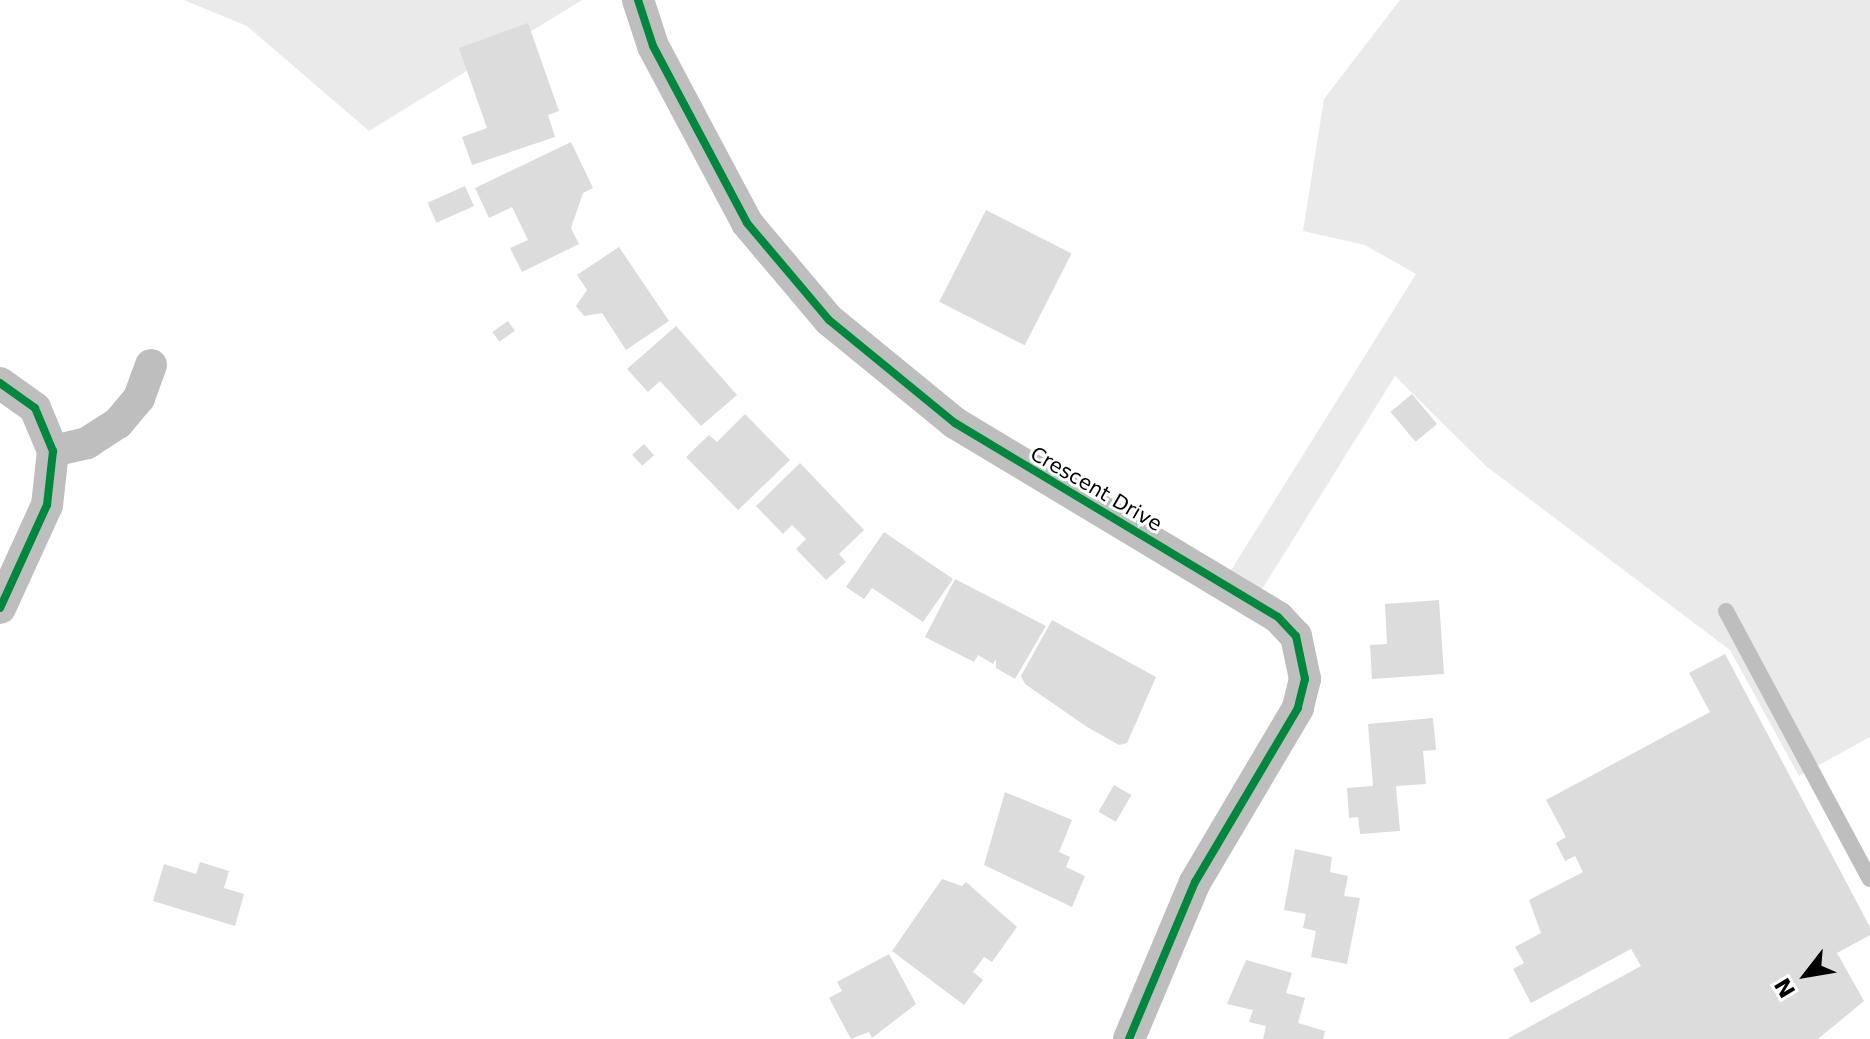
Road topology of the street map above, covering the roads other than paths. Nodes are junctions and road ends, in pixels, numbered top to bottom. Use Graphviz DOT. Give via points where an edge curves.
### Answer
graph roads {
  1 [pos="638,0"];
  2 [pos="151,365"];
  3 [pos="0,383"];
  4 [pos="53,451"];
  5 [pos="0,608"];
  6 [pos="1726,611"];
  7 [pos="1870,879"];
  8 [pos="1129,1039"];
  1 -- 8 [label="street, Crescent Drive" via="653,46 733,199 782,269 829,320 955,423 1254,602 1296,636 1305,679 1298,708 1195,882 1161,951"];
  2 -- 4 [label="street" via="139,398 118,423 87,443"];
  3 -- 4 [label="street" via="35,408"];
  4 -- 5 [label="street" via="47,505"];
  6 -- 7 [label="lane"];
}
